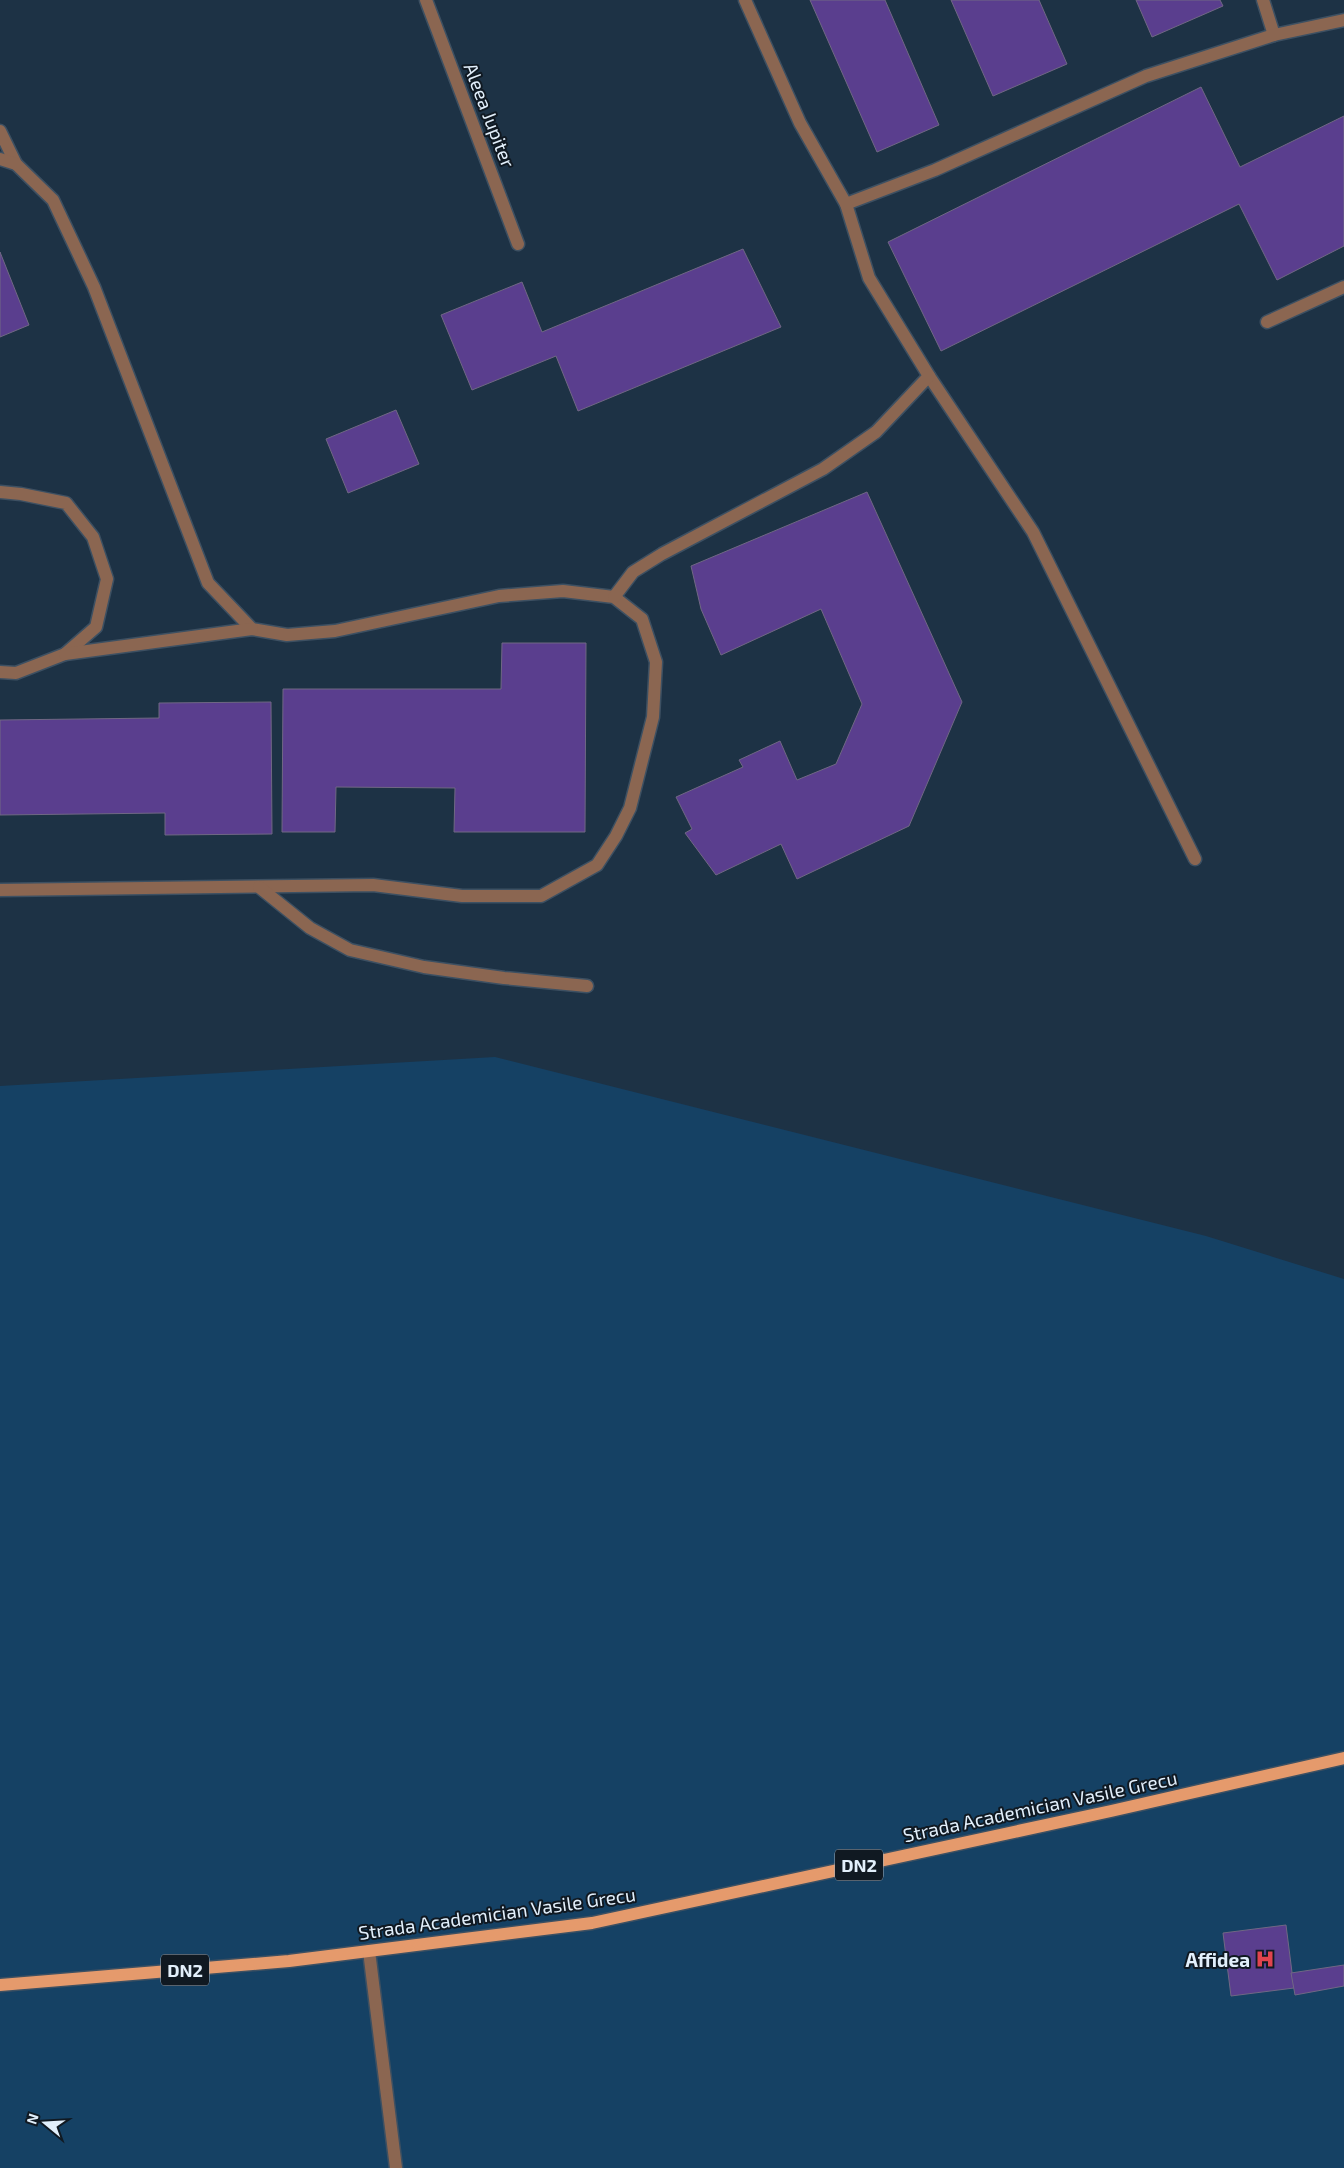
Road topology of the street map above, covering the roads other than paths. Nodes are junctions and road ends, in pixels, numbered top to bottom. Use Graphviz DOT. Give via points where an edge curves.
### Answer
graph roads {
  1 [pos="426,0"];
  2 [pos="745,0"];
  3 [pos="1263,0"];
  4 [pos="1344,20"];
  5 [pos="1274,34"];
  6 [pos="0,131"];
  7 [pos="0,159"];
  8 [pos="16,164"];
  9 [pos="846,204"];
  10 [pos="518,244"];
  11 [pos="1344,286"];
  12 [pos="1267,322"];
  13 [pos="929,376"];
  14 [pos="0,492"];
  15 [pos="614,597"];
  16 [pos="252,628"];
  17 [pos="65,654"];
  18 [pos="0,672"];
  19 [pos="1195,859"];
  20 [pos="259,887"];
  21 [pos="0,890"];
  22 [pos="587,986"];
  23 [pos="1344,1758"];
  24 [pos="369,1951"];
  25 [pos="0,1985"];
  26 [pos="396,2168"];
  1 -- 10 [label="street, Aleea Jupiter"];
  2 -- 9 [label="street" via="800,123"];
  3 -- 5 [label="street"];
  4 -- 5 [label="street"];
  5 -- 9 [label="street" via="1146,76 935,170"];
  6 -- 8 [label="street"];
  7 -- 8 [label="street"];
  8 -- 16 [label="street" via="53,200 94,287 208,582"];
  9 -- 13 [label="street" via="869,278"];
  11 -- 12 [label="street"];
  13 -- 15 [label="street" via="876,432 823,469 647,563 633,572"];
  13 -- 19 [label="street" via="1033,532"];
  14 -- 17 [label="street" via="66,503 93,537 107,578 96,627"];
  15 -- 16 [label="street" via="563,591 499,596 335,632 287,636"];
  15 -- 20 [label="street" via="642,619 645,627 656,662 654,717 630,808 597,865 541,896 462,896 373,886"];
  16 -- 17 [label="street"];
  17 -- 18 [label="street" via="16,673"];
  20 -- 21 [label="street"];
  20 -- 22 [label="street" via="310,928 350,950 424,967"];
  23 -- 24 [label="main road, Strada Academician Vasile Grecu / DN2" via="592,1923"];
  24 -- 25 [label="main road, Strada Academician Vasile Grecu / DN2" via="289,1961"];
  24 -- 26 [label="street"];
}
